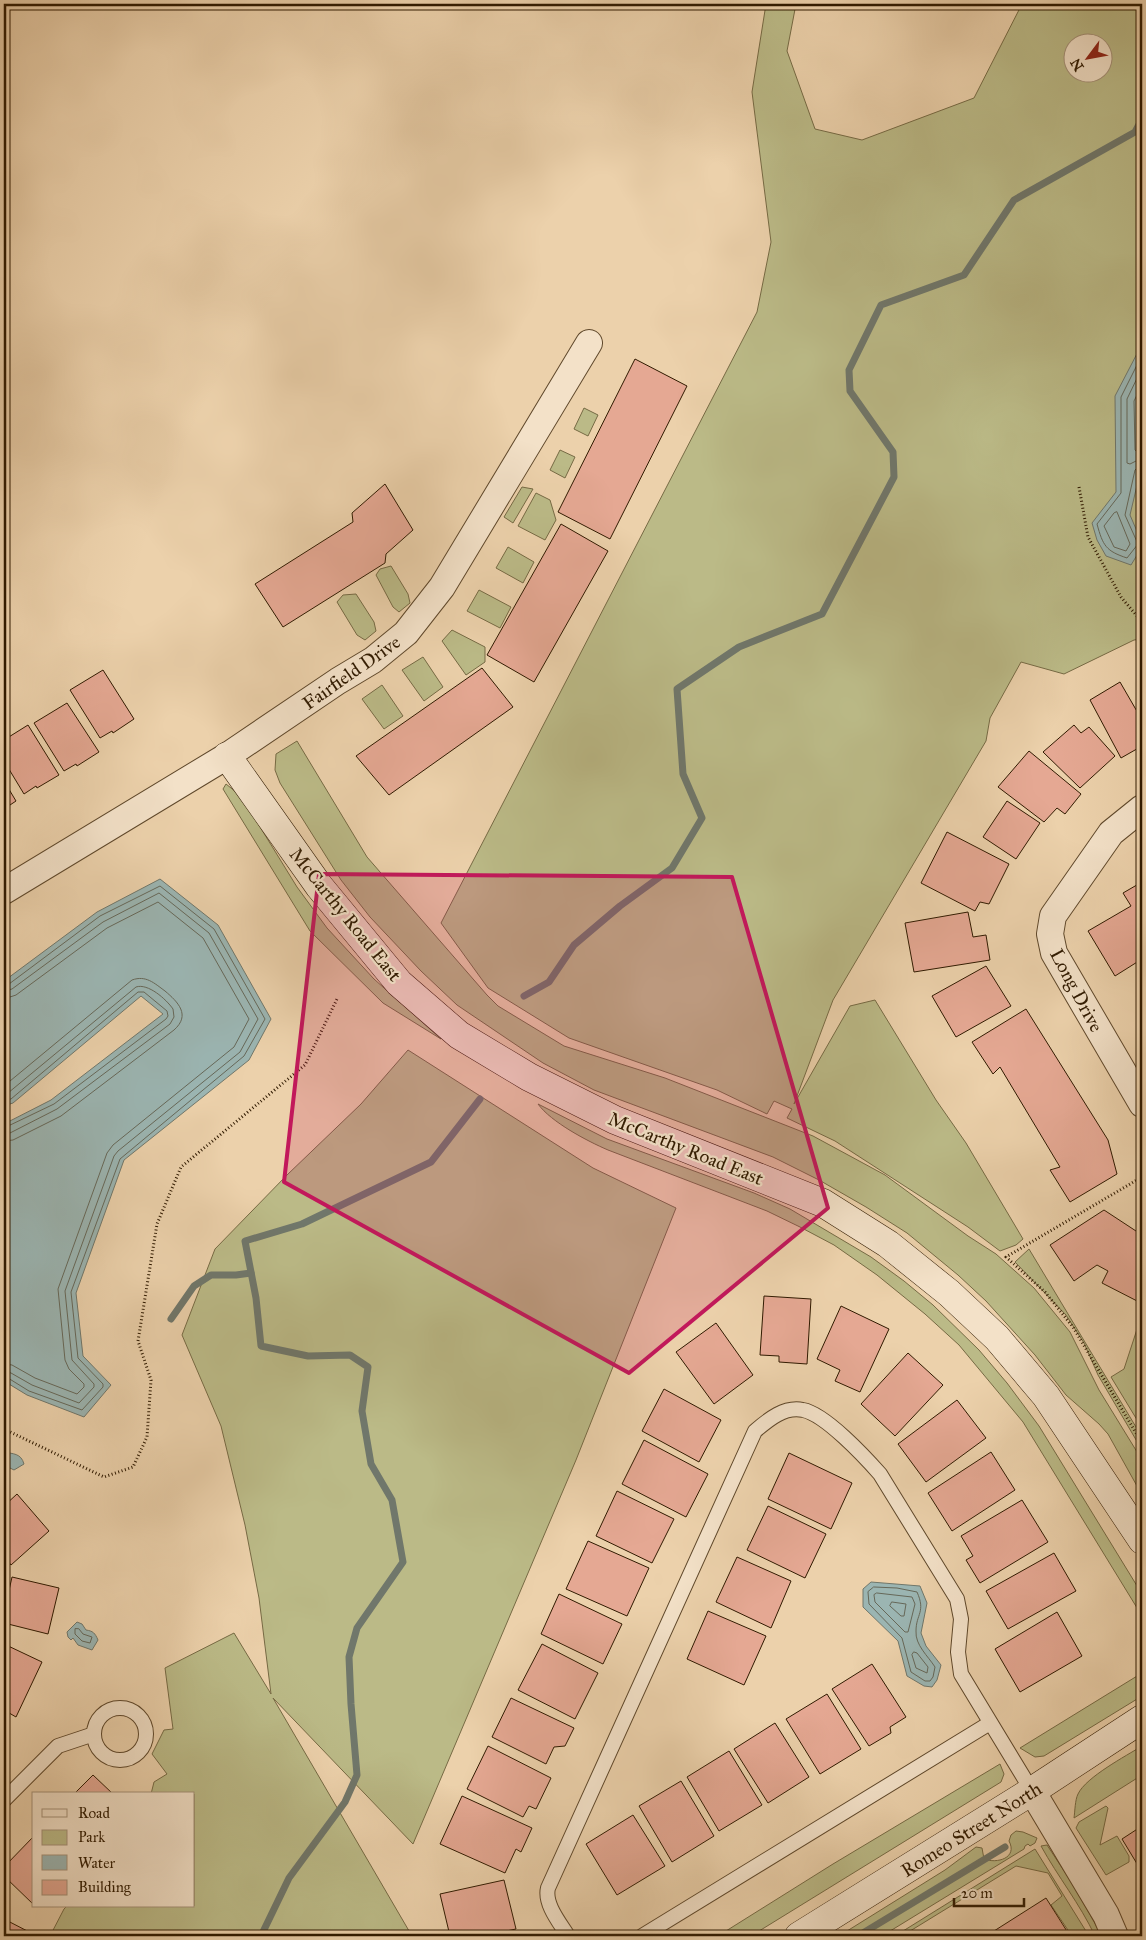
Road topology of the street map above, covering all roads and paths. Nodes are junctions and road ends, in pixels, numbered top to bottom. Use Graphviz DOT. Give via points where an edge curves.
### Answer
graph roads {
  1 [pos="589,343"];
  2 [pos="1079,487"];
  3 [pos="1142,622"];
  4 [pos="227,756"];
  5 [pos="1142,808"];
  6 [pos="4,891"];
  7 [pos="338,999"];
  8 [pos="1142,1104"];
  9 [pos="1142,1177"];
  10 [pos="4,1429"];
  11 [pos="1142,1443"];
  12 [pos="1142,1540"];
  13 [pos="1142,1719"];
  14 [pos="990,1723"];
  15 [pos="94,1734"];
  16 [pos="1032,1791"];
  17 [pos="4,1800"];
  18 [pos="568,1936"];
  19 [pos="642,1936"];
  20 [pos="799,1936"];
  21 [pos="1115,1936"];
  1 -- 4 [label="street, Fairfield Drive" via="442,587 406,633 373,660"];
  2 -- 3 [label="path" via="1088,537 1121,597"];
  4 -- 6 [label="street, Fairfield Drive"];
  4 -- 12 [label="street, McCarthy Road East" via="319,886 399,982 459,1035 529,1077 615,1120 823,1203 888,1244 949,1293 997,1338 1046,1396"];
  5 -- 8 [label="street, Long Drive" via="1112,833 1053,916 1050,934 1054,953"];
  7 -- 10 [label="path" via="305,1065 181,1167 157,1224 138,1341 151,1380 147,1438 133,1468 104,1477"];
  9 -- 11 [label="path" via="1006,1257 1045,1292 1073,1327"];
  13 -- 16 [label="street, Romeo Street North"];
  14 -- 16 [label="lane"];
  14 -- 18 [label="lane" via="961,1674 958,1652 961,1619 957,1600 880,1474 824,1420 803,1410 787,1410 770,1418 755,1431 548,1888 554,1913"];
  14 -- 19 [label="lane"];
  15 -- 17 [label="lane" via="58,1746"];
  16 -- 20 [label="street, Romeo Street North"];
  16 -- 21 [label="street" via="1106,1915"];
}
